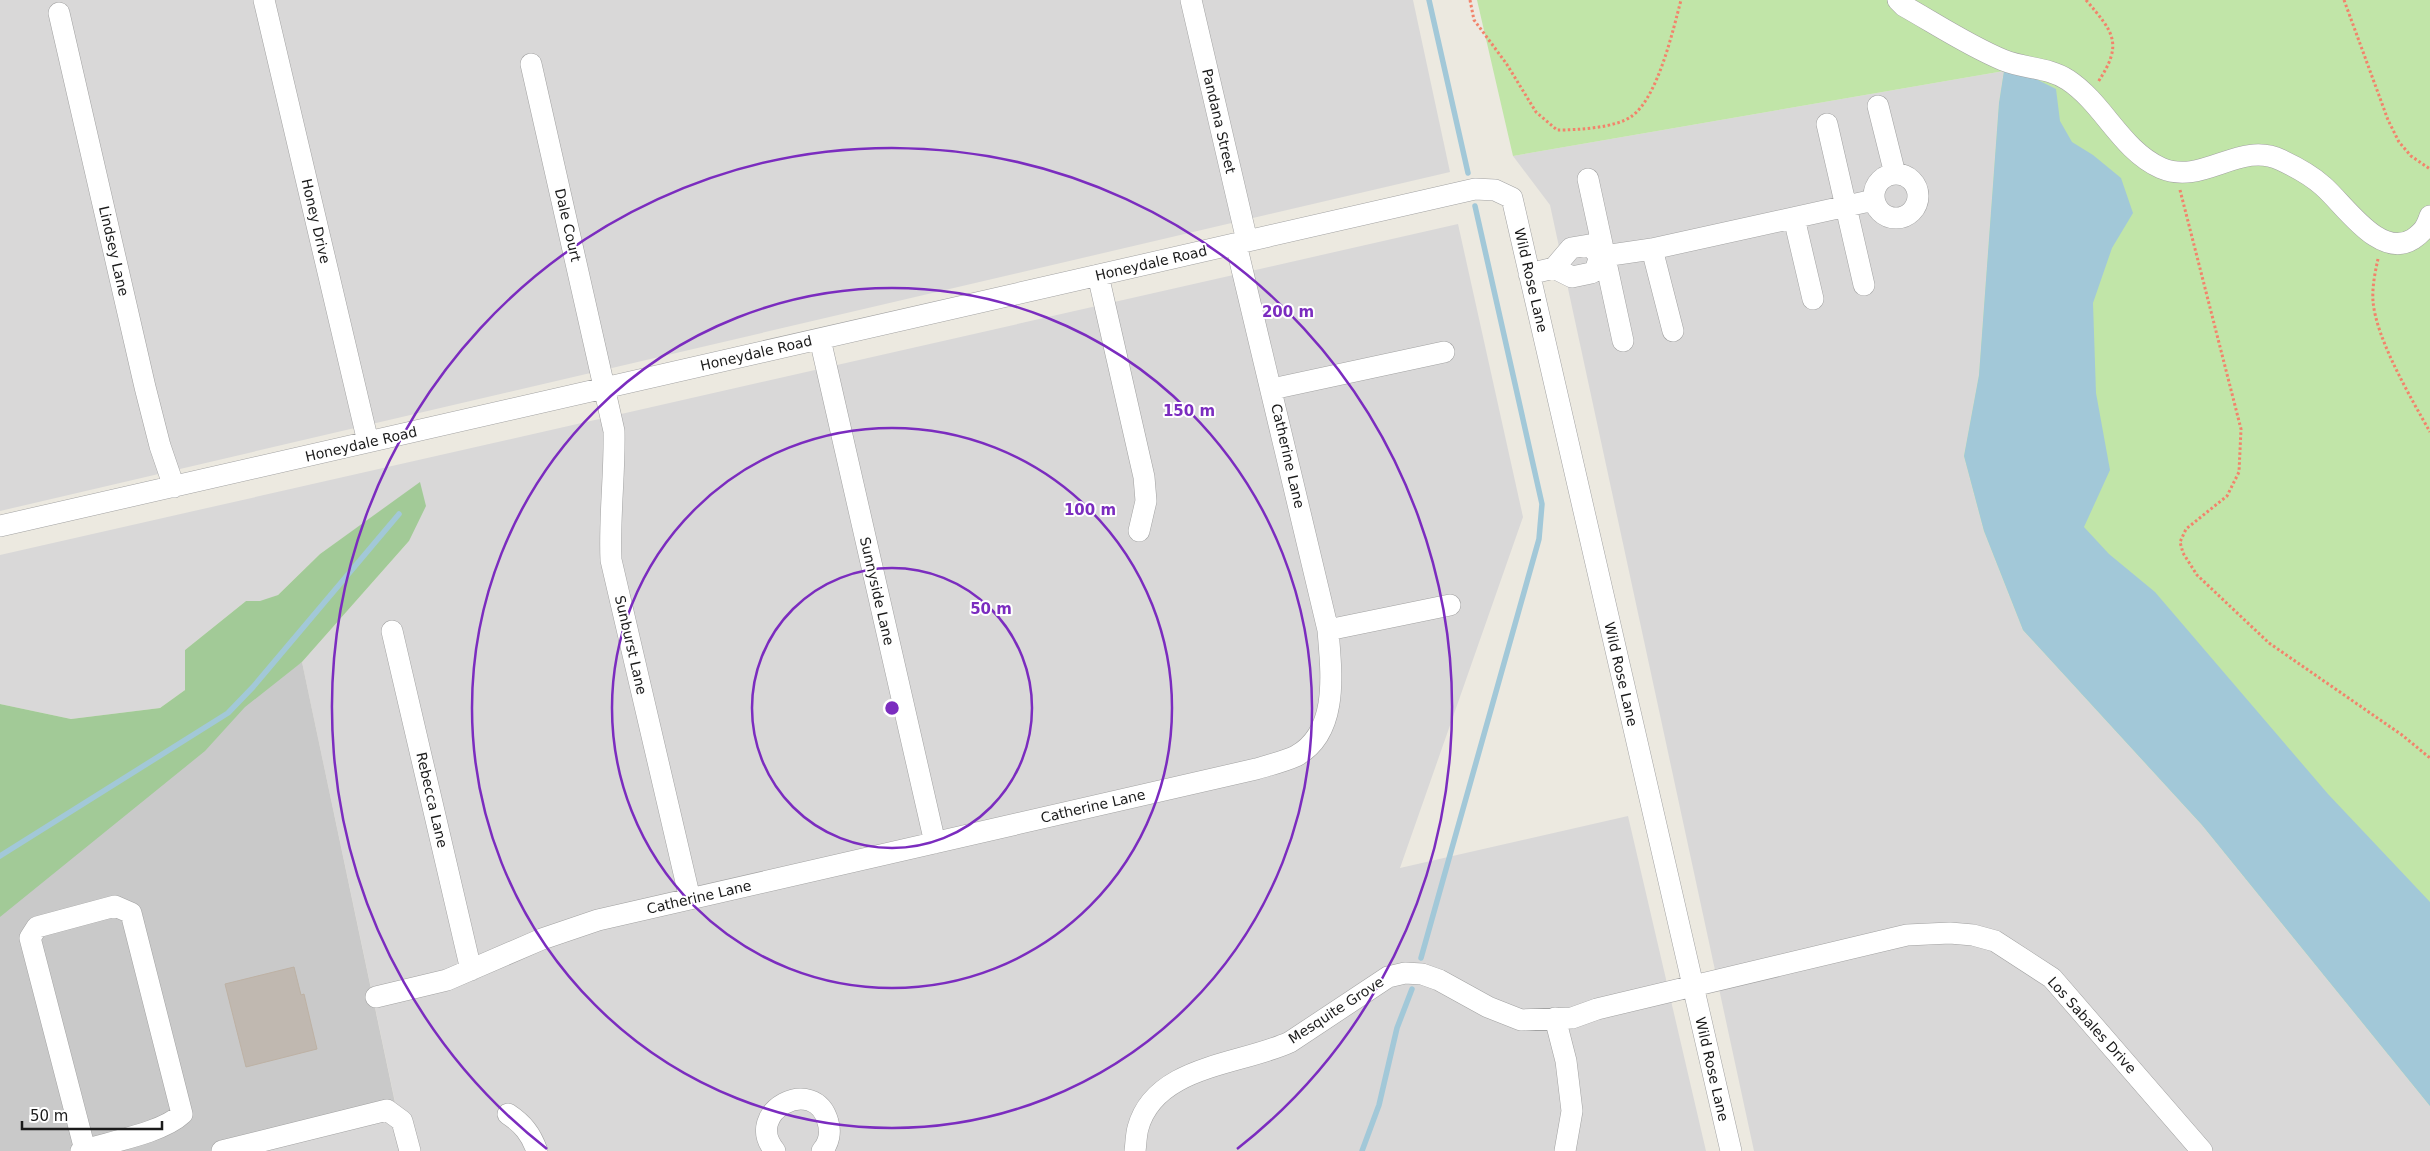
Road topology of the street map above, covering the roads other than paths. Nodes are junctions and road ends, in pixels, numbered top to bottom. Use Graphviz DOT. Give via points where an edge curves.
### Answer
graph roads {
  1 [pos="264,0"];
  2 [pos="1191,0"];
  3 [pos="1898,0"];
  4 [pos="59,13"];
  5 [pos="531,64"];
  6 [pos="1878,106"];
  7 [pos="1827,124"];
  8 [pos="1895,174"];
  9 [pos="1588,179"];
  10 [pos="1512,198"];
  11 [pos="1874,200"];
  12 [pos="1846,206"];
  13 [pos="2430,216"];
  14 [pos="1794,218"];
  15 [pos="1242,242"];
  16 [pos="1652,249"];
  17 [pos="1602,256"];
  18 [pos="1529,274"];
  19 [pos="1098,275"];
  20 [pos="1864,285"];
  21 [pos="1812,299"];
  22 [pos="1673,331"];
  23 [pos="820,339"];
  24 [pos="1623,341"];
  25 [pos="1444,352"];
  26 [pos="606,387"];
  27 [pos="1272,389"];
  28 [pos="368,442"];
  29 [pos="174,487"];
  30 [pos="0,526"];
  31 [pos="1139,531"];
  32 [pos="1450,605"];
  33 [pos="1328,630"];
  34 [pos="392,631"];
  35 [pos="935,842"];
  36 [pos="690,899"];
  37 [pos="471,970"];
  38 [pos="1693,987"];
  39 [pos="376,997"];
  40 [pos="1556,1018"];
  41 [pos="508,1114"];
  42 [pos="83,1150"];
  43 [pos="222,1151"];
  44 [pos="410,1151"];
  45 [pos="537,1151"];
  46 [pos="775,1151"];
  47 [pos="822,1151"];
  48 [pos="1135,1151"];
  49 [pos="1565,1151"];
  50 [pos="1731,1151"];
  51 [pos="2202,1151"];
  1 -- 28 [label="street, Honey Drive"];
  2 -- 15 [label="street, Pandana Street"];
  3 -- 13 [label="street" via="1985,52 2008,62 2056,74 2079,88 2134,150 2147,160 2175,172 2206,169 2250,154 2266,154 2322,185 2381,241 2406,244 2425,231"];
  4 -- 29 [label="street, Lindsey Lane" via="145,387"];
  5 -- 26 [label="street, Dale Court"];
  6 -- 8 [label="street"];
  7 -- 12 [label="street"];
  8 -- 11 [label="street" via="1881,180"];
  8 -- 11 [label="street" via="1914,184 1918,197 1912,210 1901,217 1887,216"];
  9 -- 17 [label="street"];
  10 -- 15 [label="street, Honeydale Road" via="1495,190 1476,189"];
  10 -- 18 [label="street, Wild Rose Lane"];
  11 -- 12 [label="street"];
  12 -- 14 [label="street"];
  12 -- 20 [label="street"];
  14 -- 16 [label="street"];
  14 -- 21 [label="street"];
  15 -- 19 [label="street, Honeydale Road"];
  15 -- 27 [label="street, Catherine Lane"];
  16 -- 17 [label="street"];
  16 -- 22 [label="street"];
  17 -- 18 [label="street" via="1592,273 1572,277 1554,268"];
  17 -- 24 [label="street"];
  18 -- 38 [label="street, Wild Rose Lane"];
  19 -- 23 [label="street, Honeydale Road"];
  19 -- 31 [label="street" via="1144,476 1146,502"];
  23 -- 26 [label="street, Honeydale Road"];
  23 -- 35 [label="street, Sunnyside Lane"];
  25 -- 27 [label="street"];
  26 -- 28 [label="street, Honeydale Road"];
  26 -- 36 [label="street, Sunburst Lane" via="614,430 611,560"];
  27 -- 33 [label="street, Catherine Lane"];
  28 -- 29 [label="street, Honeydale Road"];
  29 -- 30 [label="street, Honeydale Road"];
  32 -- 33 [label="street"];
  33 -- 35 [label="street, Catherine Lane" via="1332,687 1328,707 1312,744 1297,755 1256,769"];
  34 -- 37 [label="street, Rebecca Lane"];
  35 -- 36 [label="street, Catherine Lane"];
  36 -- 37 [label="street, Catherine Lane" via="571,929"];
  37 -- 39 [label="street, Catherine Lane" via="447,980"];
  38 -- 40 [label="street, Mesquite Grove" via="1596,1009 1572,1018"];
  38 -- 50 [label="street, Wild Rose Lane"];
  38 -- 51 [label="street, Los Sabales Drive" via="1907,935 1950,933 1995,941 2052,978"];
  40 -- 48 [label="street, Mesquite Grove" via="1521,1020 1422,974 1388,977 1290,1042 1273,1050 1200,1069 1166,1088 1144,1112 1137,1128"];
  40 -- 49 [label="street" via="1566,1061 1572,1111"];
  41 -- 45 [label="street" via="526,1129"];
  42 -- 42 [label="street" via="172,1123 182,1114 131,913 115,906 37,927 30,938"];
  43 -- 44 [label="street" via="387,1110 402,1121"];
  46 -- 47 [label="street" via="768,1140 773,1111 790,1100 801,1099 821,1108 827,1117 829,1138"];
}
